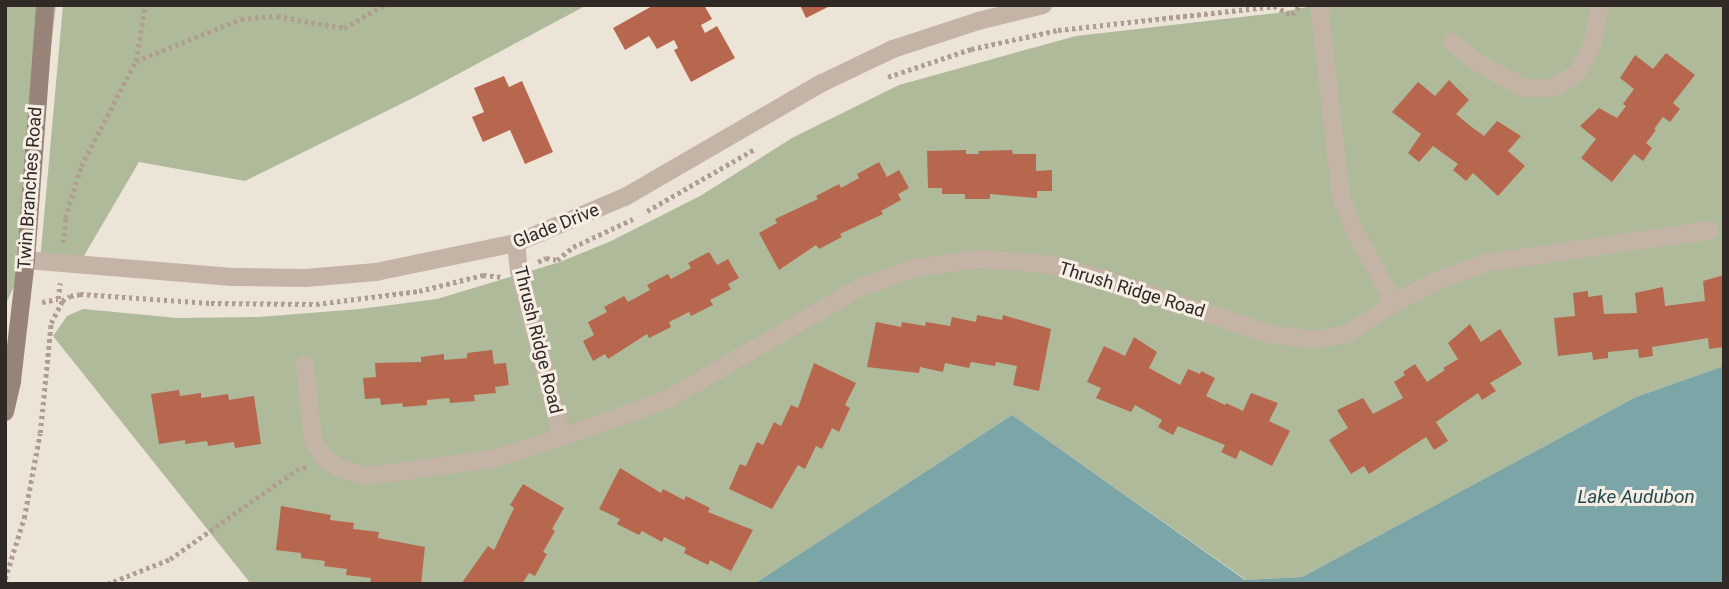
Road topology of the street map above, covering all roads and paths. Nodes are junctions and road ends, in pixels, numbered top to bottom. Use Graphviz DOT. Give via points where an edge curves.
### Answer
graph roads {
  1 [pos="45,5"];
  2 [pos="145,5"];
  3 [pos="384,5"];
  4 [pos="1042,5"];
  5 [pos="1319,5"];
  6 [pos="1600,5"];
  7 [pos="1452,42"];
  8 [pos="136,61"];
  9 [pos="1710,230"];
  10 [pos="516,243"];
  11 [pos="26,260"];
  12 [pos="62,264"];
  13 [pos="1394,303"];
  14 [pos="305,365"];
  15 [pos="5,412"];
  16 [pos="562,437"];
  17 [pos="325,459"];
  18 [pos="107,584"];
  1 -- 11 [label="main road, Twin Branches Road"];
  2 -- 8 [label="path"];
  3 -- 8 [label="path" via="344,28 277,16 241,19"];
  4 -- 10 [label="street, Glade Drive" via="893,49 822,83 625,197"];
  5 -- 13 [label="street" via="1341,197"];
  6 -- 7 [label="street" via="1592,46 1576,74 1553,88 1524,88 1478,63"];
  8 -- 12 [label="path" via="81,166 65,218"];
  9 -- 13 [label="street, Thrush Ridge Road" via="1485,263"];
  10 -- 12 [label="street, Glade Drive" via="376,272 306,278 232,278"];
  10 -- 16 [label="street, Thrush Ridge Road" via="519,271"];
  11 -- 12 [label="street, Glade Drive"];
  11 -- 15 [label="main road, Twin Branches Road"];
  13 -- 16 [label="street, Thrush Ridge Road" via="1347,334 1313,340 1269,334 1046,264 978,259 916,268 859,288 668,398"];
  14 -- 17 [label="street" via="313,440"];
  16 -- 17 [label="street, Thrush Ridge Road" via="492,459 367,476"];
  17 -- 18 [label="path" via="296,470 170,559"];
}
